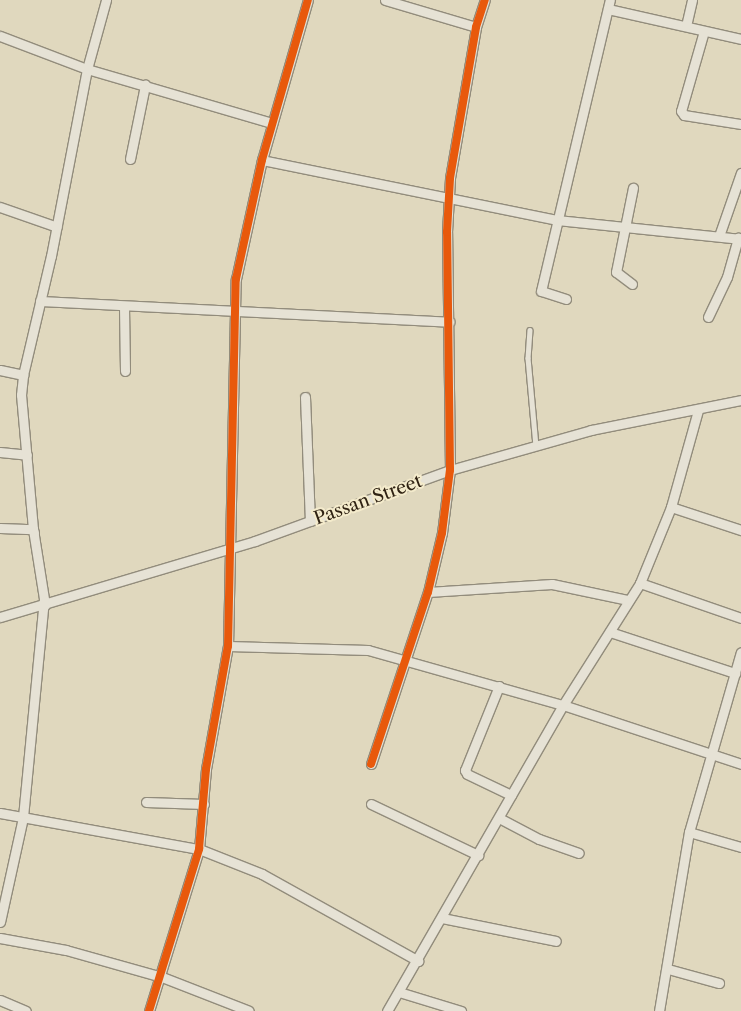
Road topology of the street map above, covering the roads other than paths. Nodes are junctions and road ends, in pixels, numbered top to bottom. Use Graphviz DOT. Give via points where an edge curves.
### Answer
graph roads {
  1 [pos="106,0"];
  2 [pos="308,0"];
  3 [pos="386,0"];
  4 [pos="485,0"];
  5 [pos="692,0"];
  6 [pos="609,4"];
  7 [pos="686,26"];
  8 [pos="476,27"];
  9 [pos="704,31"];
  10 [pos="0,36"];
  11 [pos="741,39"];
  12 [pos="87,69"];
  13 [pos="144,85"];
  14 [pos="272,123"];
  15 [pos="741,124"];
  16 [pos="130,159"];
  17 [pos="262,160"];
  18 [pos="741,172"];
  19 [pos="633,188"];
  20 [pos="449,196"];
  21 [pos="0,208"];
  22 [pos="557,220"];
  23 [pos="57,227"];
  24 [pos="626,227"];
  25 [pos="719,236"];
  26 [pos="739,239"];
  27 [pos="632,284"];
  28 [pos="566,298"];
  29 [pos="40,301"];
  30 [pos="124,307"];
  31 [pos="236,312"];
  32 [pos="708,317"];
  33 [pos="449,322"];
  34 [pos="530,330"];
  35 [pos="0,370"];
  36 [pos="125,371"];
  37 [pos="23,375"];
  38 [pos="305,397"];
  39 [pos="741,400"];
  40 [pos="698,410"];
  41 [pos="536,446"];
  42 [pos="0,452"];
  43 [pos="27,455"];
  44 [pos="450,470"];
  45 [pos="671,507"];
  46 [pos="310,521"];
  47 [pos="0,528"];
  48 [pos="741,530"];
  49 [pos="232,548"];
  50 [pos="640,583"];
  51 [pos="42,586"];
  52 [pos="428,592"];
  53 [pos="628,600"];
  54 [pos="45,605"];
  55 [pos="0,617"];
  56 [pos="741,618"];
  57 [pos="610,632"];
  58 [pos="228,646"];
  59 [pos="741,652"];
  60 [pos="406,660"];
  61 [pos="735,673"];
  62 [pos="499,686"];
  63 [pos="563,704"];
  64 [pos="710,754"];
  65 [pos="370,764"];
  66 [pos="741,764"];
  67 [pos="511,795"];
  68 [pos="146,802"];
  69 [pos="204,804"];
  70 [pos="371,804"];
  71 [pos="0,813"];
  72 [pos="23,817"];
  73 [pos="499,818"];
  74 [pos="688,832"];
  75 [pos="741,848"];
  76 [pos="199,849"];
  77 [pos="579,854"];
  78 [pos="478,855"];
  79 [pos="442,918"];
  80 [pos="0,922"];
  81 [pos="0,938"];
  82 [pos="556,941"];
  83 [pos="418,961"];
  84 [pos="668,969"];
  85 [pos="162,977"];
  86 [pos="720,983"];
  87 [pos="399,992"];
  88 [pos="0,1000"];
  89 [pos="26,1011"];
  90 [pos="149,1011"];
  91 [pos="249,1011"];
  92 [pos="387,1011"];
  93 [pos="461,1011"];
  94 [pos="659,1011"];
  1 -- 12 [label="street"];
  2 -- 14 [label="street"];
  3 -- 8 [label="street"];
  4 -- 8 [label="street"];
  5 -- 7 [label="street"];
  6 -- 7 [label="street"];
  6 -- 22 [label="street"];
  7 -- 9 [label="street"];
  8 -- 20 [label="street"];
  9 -- 11 [label="street"];
  9 -- 15 [label="street" via="681,111 684,115"];
  10 -- 12 [label="street"];
  12 -- 13 [label="street"];
  12 -- 23 [label="street"];
  13 -- 14 [label="street"];
  13 -- 16 [label="street"];
  14 -- 17 [label="street"];
  17 -- 20 [label="street"];
  17 -- 31 [label="street" via="236,279"];
  18 -- 25 [label="street"];
  19 -- 24 [label="street"];
  20 -- 22 [label="street"];
  20 -- 33 [label="street"];
  21 -- 23 [label="street"];
  22 -- 24 [label="street"];
  22 -- 28 [label="street" via="541,291"];
  23 -- 29 [label="street"];
  24 -- 25 [label="street"];
  24 -- 27 [label="street" via="616,272"];
  25 -- 26 [label="street"];
  26 -- 32 [label="street" via="727,277"];
  29 -- 30 [label="street"];
  29 -- 37 [label="street"];
  30 -- 31 [label="street"];
  30 -- 36 [label="street"];
  31 -- 33 [label="street"];
  31 -- 49 [label="street"];
  33 -- 44 [label="street"];
  34 -- 41 [label="lane" via="528,358"];
  35 -- 37 [label="street"];
  37 -- 43 [label="street"];
  38 -- 46 [label="street"];
  39 -- 40 [label="street, Passan Street"];
  40 -- 41 [label="street, Passan Street" via="591,430"];
  40 -- 45 [label="street"];
  41 -- 44 [label="street, Passan Street"];
  42 -- 43 [label="street"];
  43 -- 51 [label="street"];
  44 -- 46 [label="street, Passan Street"];
  44 -- 52 [label="street" via="442,533"];
  45 -- 48 [label="street"];
  45 -- 50 [label="street"];
  46 -- 49 [label="street, Passan Street"];
  47 -- 51 [label="street" via="33,529"];
  49 -- 54 [label="street, Passan Street"];
  49 -- 58 [label="street"];
  50 -- 53 [label="street"];
  50 -- 56 [label="street"];
  51 -- 54 [label="street"];
  52 -- 53 [label="street" via="552,584"];
  52 -- 60 [label="street"];
  53 -- 57 [label="street"];
  54 -- 55 [label="street, Passan Street"];
  54 -- 72 [label="street"];
  57 -- 61 [label="street"];
  57 -- 63 [label="street"];
  58 -- 60 [label="street" via="343,647"];
  58 -- 69 [label="street" via="206,769"];
  59 -- 61 [label="street"];
  60 -- 62 [label="street"];
  60 -- 65 [label="street"];
  61 -- 64 [label="street"];
  62 -- 63 [label="street"];
  62 -- 67 [label="street" via="465,770 467,774"];
  63 -- 64 [label="street"];
  63 -- 67 [label="street"];
  64 -- 66 [label="street"];
  64 -- 74 [label="street"];
  67 -- 73 [label="street"];
  68 -- 69 [label="street"];
  69 -- 76 [label="street"];
  70 -- 78 [label="street"];
  71 -- 72 [label="street"];
  72 -- 76 [label="street"];
  72 -- 80 [label="street"];
  73 -- 77 [label="street" via="539,839"];
  73 -- 78 [label="street"];
  74 -- 75 [label="street"];
  74 -- 84 [label="street"];
  76 -- 83 [label="street" via="262,874"];
  76 -- 85 [label="street"];
  78 -- 79 [label="street"];
  79 -- 82 [label="street"];
  79 -- 83 [label="street"];
  81 -- 85 [label="street" via="66,950"];
  83 -- 87 [label="street"];
  84 -- 86 [label="street"];
  84 -- 94 [label="street"];
  85 -- 90 [label="street"];
  85 -- 91 [label="street"];
  87 -- 92 [label="street"];
  87 -- 93 [label="street"];
  88 -- 89 [label="street"];
}
